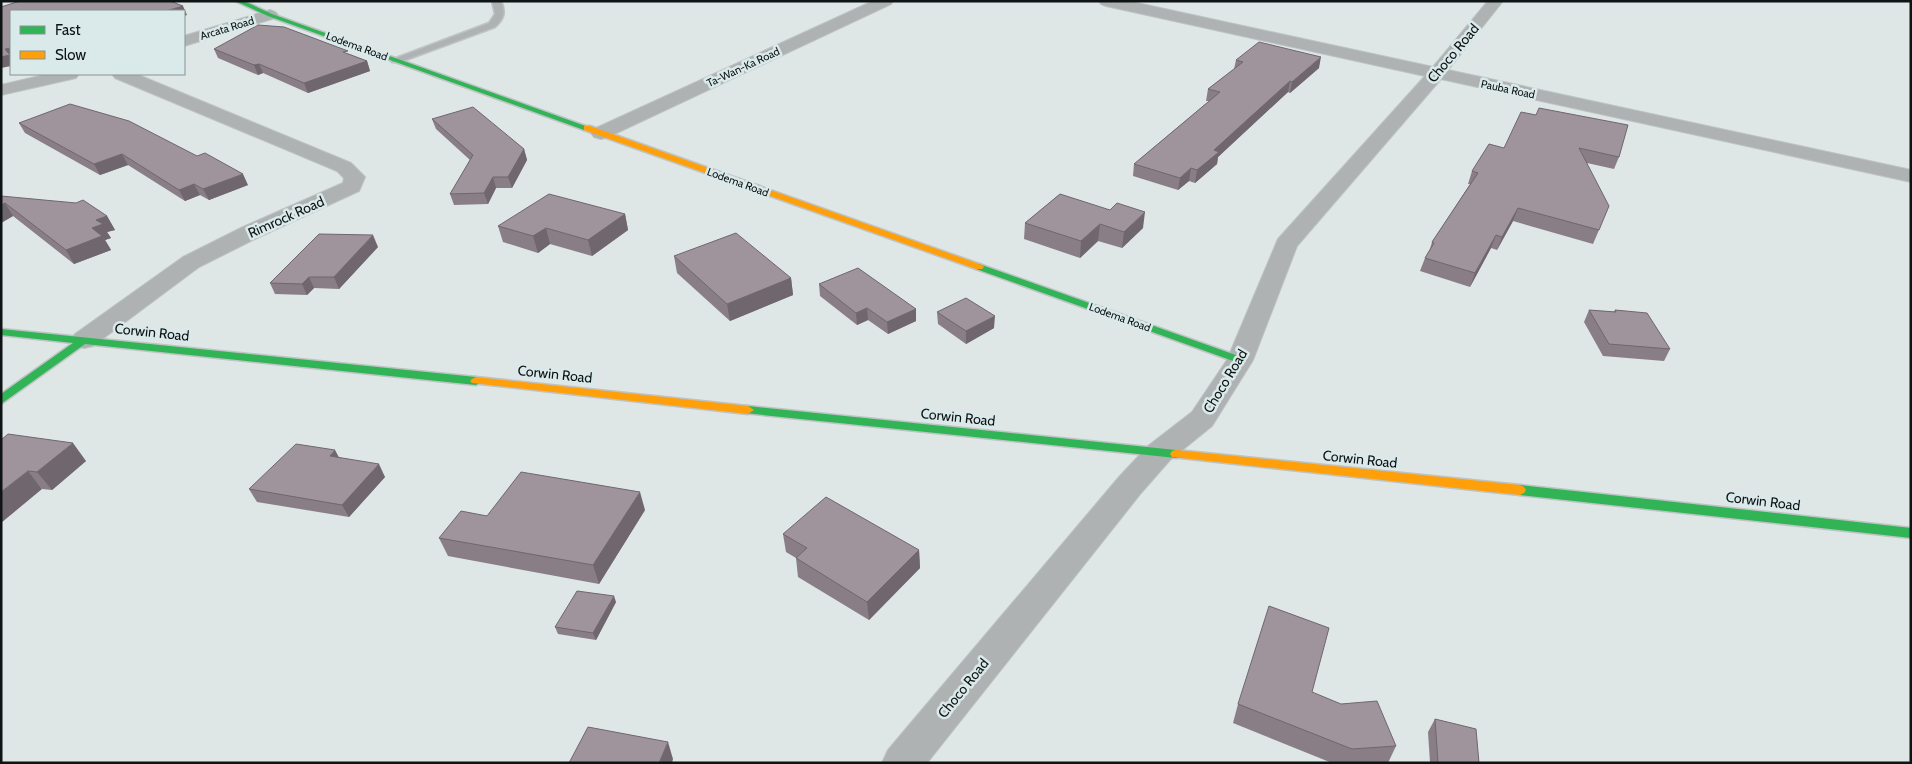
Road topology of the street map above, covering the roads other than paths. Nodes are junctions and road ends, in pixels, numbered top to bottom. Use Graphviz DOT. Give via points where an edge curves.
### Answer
graph roads {
  1 [pos="238,1"];
  2 [pos="496,1"];
  3 [pos="886,1"];
  4 [pos="1106,1"];
  5 [pos="1496,1"];
  6 [pos="268,9"];
  7 [pos="185,41"];
  8 [pos="396,60"];
  9 [pos="1436,74"];
  10 [pos="66,75"];
  11 [pos="123,75"];
  12 [pos="1,90"];
  13 [pos="601,133"];
  14 [pos="1911,176"];
  15 [pos="1,332"];
  16 [pos="84,340"];
  17 [pos="1240,360"];
  18 [pos="1,400"];
  19 [pos="1160,454"];
  20 [pos="1908,536"];
  21 [pos="902,763"];
  1 -- 6 [label="street, Lodema Road"];
  2 -- 8 [label="lane" via="500,8 499,16 492,25"];
  3 -- 13 [label="street, Ta-Wan-Ka Road"];
  4 -- 9 [label="street, Pauba Road"];
  5 -- 9 [label="street, Choco Road"];
  6 -- 7 [label="street, Arcata Road"];
  6 -- 8 [label="street, Lodema Road"];
  8 -- 13 [label="street, Lodema Road"];
  9 -- 14 [label="street, Pauba Road"];
  9 -- 17 [label="street, Choco Road" via="1286,244"];
  10 -- 12 [label="street"];
  11 -- 16 [label="street, Rimrock Road" via="344,167 355,177 352,188 191,262"];
  13 -- 17 [label="street, Lodema Road"];
  15 -- 16 [label="street, Corwin Road"];
  16 -- 18 [label="street, Rimrock Road"];
  16 -- 19 [label="street, Corwin Road"];
  17 -- 19 [label="street, Choco Road" via="1202,418"];
  19 -- 20 [label="street, Corwin Road" via="1688,507"];
  19 -- 21 [label="street, Choco Road" via="1130,485"];
}
